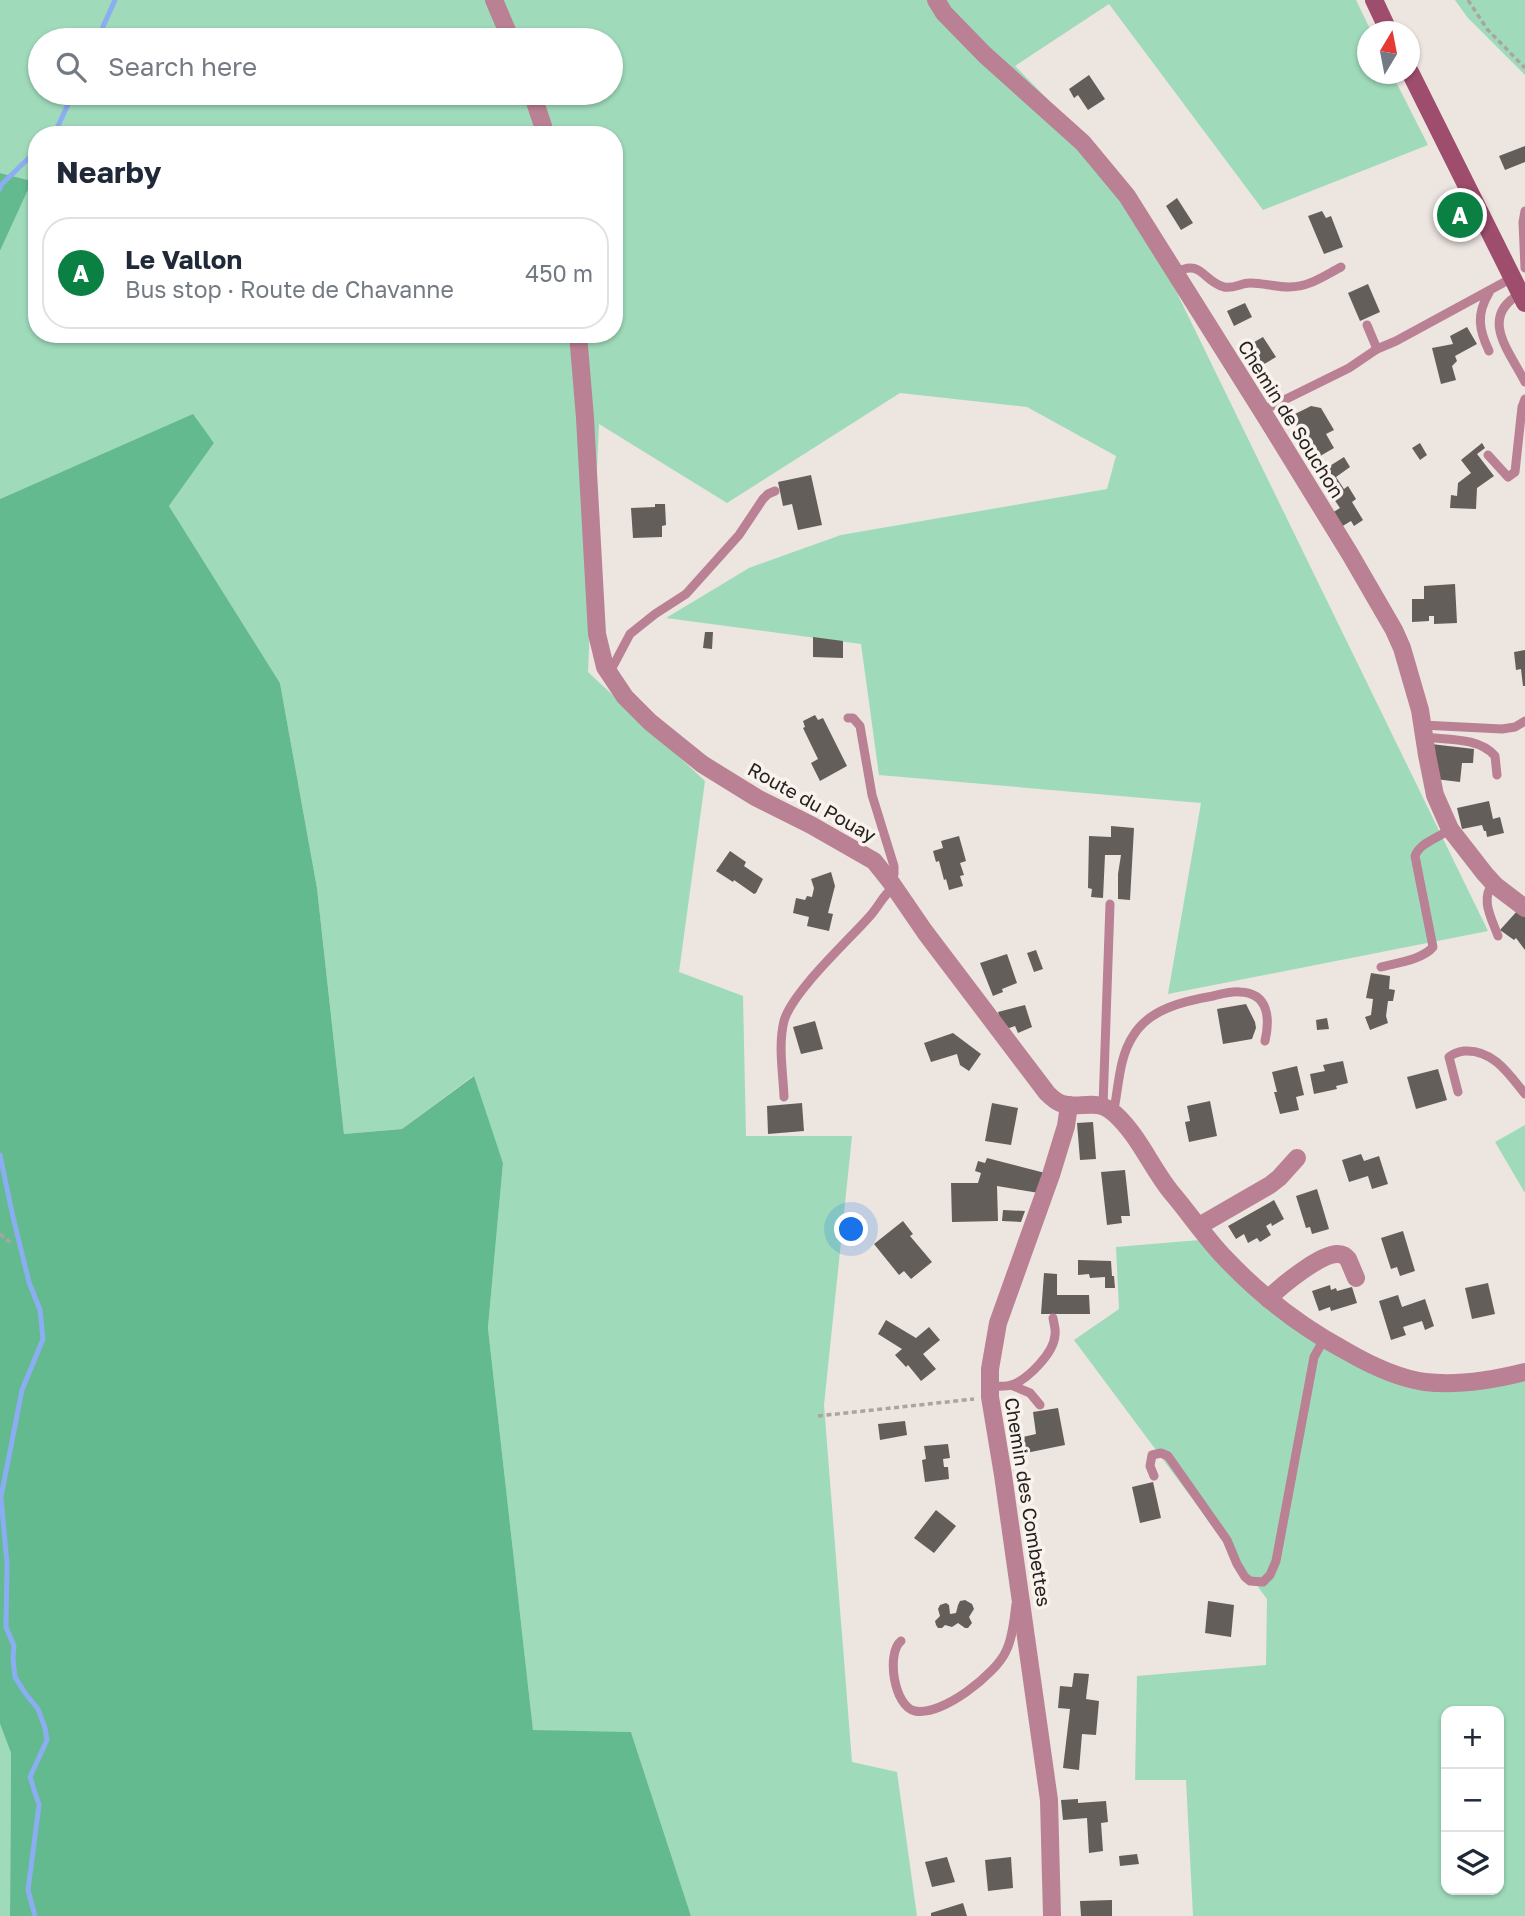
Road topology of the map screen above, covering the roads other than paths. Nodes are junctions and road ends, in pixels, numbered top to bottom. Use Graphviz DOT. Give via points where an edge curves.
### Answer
graph roads {
  1 [pos="494,0"];
  2 [pos="936,0"];
  3 [pos="1374,0"];
  4 [pos="1384,21"];
  5 [pos="506,28"];
  6 [pos="1415,84"];
  7 [pos="536,105"];
  8 [pos="543,126"];
  9 [pos="1525,211"];
  10 [pos="1524,232"];
  11 [pos="1340,267"];
  12 [pos="1175,273"];
  13 [pos="1521,286"];
  14 [pos="1490,291"];
  15 [pos="1367,325"];
  16 [pos="579,343"];
  17 [pos="1377,349"];
  18 [pos="1489,352"];
  19 [pos="1525,382"];
  20 [pos="1525,399"];
  21 [pos="1262,411"];
  22 [pos="1488,455"];
  23 [pos="775,491"];
  24 [pos="608,672"];
  25 [pos="848,718"];
  26 [pos="1525,722"];
  27 [pos="1423,731"];
  28 [pos="1497,775"];
  29 [pos="1450,829"];
  30 [pos="1494,883"];
  31 [pos="892,884"];
  32 [pos="1110,904"];
  33 [pos="1525,908"];
  34 [pos="1497,936"];
  35 [pos="1381,967"];
  36 [pos="1265,1041"];
  37 [pos="1458,1092"];
  38 [pos="1525,1094"];
  39 [pos="784,1097"];
  40 [pos="1069,1105"];
  41 [pos="1107,1108"];
  42 [pos="1297,1158"];
  43 [pos="1199,1226"];
  44 [pos="1356,1278"];
  45 [pos="1268,1299"];
  46 [pos="1053,1318"];
  47 [pos="1324,1339"];
  48 [pos="1525,1372"];
  49 [pos="1011,1385"];
  50 [pos="990,1391"];
  51 [pos="1040,1405"];
  52 [pos="1154,1476"];
  53 [pos="1021,1598"];
  54 [pos="901,1641"];
  55 [pos="1052,1916"];
  1 -- 5 [label="street"];
  2 -- 12 [label="street, Chemin de Souchon" via="985,55 1083,143 1127,197"];
  3 -- 4 [label="main road"];
  6 -- 13 [label="main road"];
  7 -- 8 [label="street"];
  9 -- 10 [label="lane"];
  10 -- 13 [label="lane"];
  11 -- 12 [label="lane" via="1314,282 1289,287 1252,283 1232,288 1191,267"];
  12 -- 21 [label="street, Chemin de Souchon"];
  13 -- 14 [label="lane"];
  13 -- 19 [label="lane" via="1503,307 1498,327"];
  14 -- 17 [label="lane"];
  14 -- 18 [label="lane" via="1480,322"];
  15 -- 17 [label="lane"];
  16 -- 24 [label="street, Route du Pouay" via="597,634"];
  17 -- 21 [label="lane"];
  20 -- 22 [label="lane" via="1515,472 1508,477 1503,474"];
  21 -- 27 [label="street, Chemin de Souchon" via="1394,630"];
  23 -- 24 [label="lane" via="763,499 739,535 686,594 630,634"];
  24 -- 31 [label="street, Route du Pouay" via="625,698 702,764 874,861"];
  25 -- 31 [label="lane" via="860,726 872,795 894,866"];
  26 -- 27 [label="lane" via="1502,729"];
  27 -- 28 [label="lane" via="1485,746 1495,755"];
  27 -- 29 [label="street, Chemin de Souchon" via="1436,795"];
  29 -- 30 [label="street, Chemin de Souchon"];
  29 -- 35 [label="lane" via="1420,846 1415,856 1433,947 1420,956"];
  30 -- 33 [label="street, Chemin de Souchon"];
  30 -- 34 [label="lane" via="1487,901"];
  31 -- 39 [label="lane" via="789,1009 782,1034"];
  31 -- 40 [label="street, Route du Pouay" via="1047,1093"];
  32 -- 41 [label="lane"];
  36 -- 41 [label="lane" via="1266,1010 1251,993 1205,997 1164,1009 1147,1019 1129,1042 1115,1104"];
  37 -- 38 [label="lane" via="1449,1057 1473,1051 1493,1059"];
  40 -- 41 [label="street"];
  40 -- 50 [label="street, Chemin des Combettes" via="1051,1175 999,1323"];
  41 -- 43 [label="street" via="1128,1127"];
  42 -- 43 [label="street" via="1270,1185"];
  43 -- 45 [label="street"];
  44 -- 45 [label="street" via="1348,1259 1329,1256"];
  45 -- 47 [label="street"];
  46 -- 49 [label="lane" via="1053,1345 1034,1370"];
  47 -- 48 [label="street" via="1392,1374 1423,1382 1452,1384"];
  47 -- 52 [label="lane" via="1314,1357 1276,1561 1264,1582 1245,1577 1227,1540 1168,1456 1152,1455"];
  49 -- 50 [label="lane"];
  49 -- 51 [label="lane" via="1030,1393"];
  50 -- 53 [label="street, Chemin des Combettes"];
  53 -- 54 [label="lane" via="1016,1601 1005,1654 966,1693 933,1709 911,1710 895,1685 895,1646"];
  53 -- 55 [label="street, Chemin des Combettes" via="1049,1800"];
}
